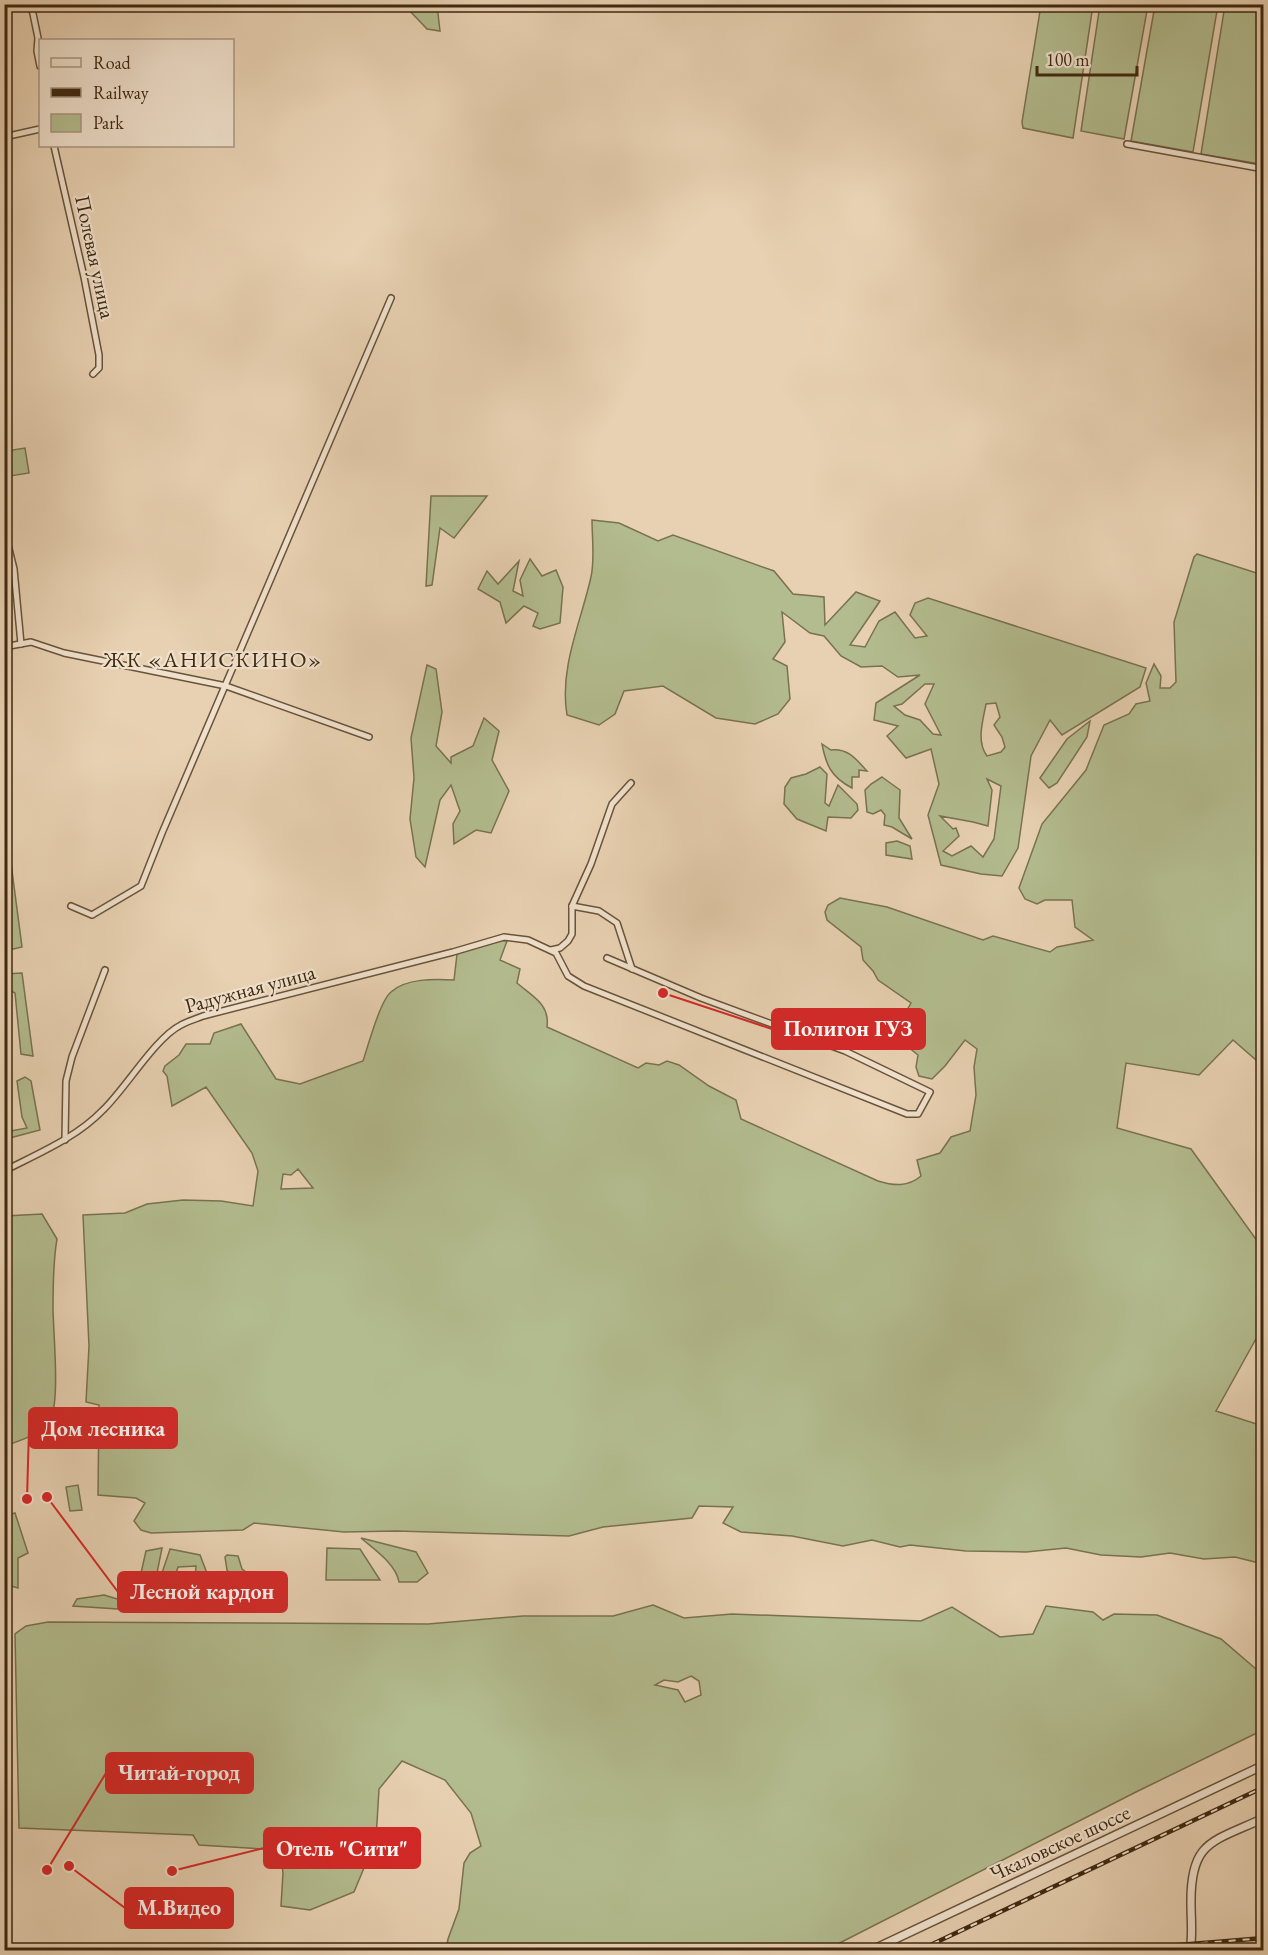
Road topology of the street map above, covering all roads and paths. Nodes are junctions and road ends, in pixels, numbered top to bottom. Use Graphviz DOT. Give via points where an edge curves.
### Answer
graph roads {
  1 [pos="31,4"];
  2 [pos="39,61"];
  3 [pos="39,129"];
  4 [pos="4,138"];
  5 [pos="1127,144"];
  6 [pos="54,147"];
  7 [pos="1263,169"];
  8 [pos="391,298"];
  9 [pos="93,374"];
  10 [pos="4,518"];
  11 [pos="21,644"];
  12 [pos="4,647"];
  13 [pos="226,686"];
  14 [pos="369,737"];
  15 [pos="631,783"];
  16 [pos="71,906"];
  17 [pos="572,906"];
  18 [pos="549,950"];
  19 [pos="607,958"];
  20 [pos="632,969"];
  21 [pos="105,970"];
  22 [pos="65,1140"];
  23 [pos="4,1171"];
  24 [pos="1263,1765"];
  25 [pos="1263,1818"];
  26 [pos="1191,1947"];
  27 [pos="872,1950"];
  1 -- 2 [label="street"];
  3 -- 4 [label="street"];
  5 -- 7 [label="street"];
  6 -- 9 [label="street, Полевая улица" via="99,355 99,368"];
  8 -- 13 [label="street"];
  10 -- 11 [label="street" via="14,568"];
  11 -- 12 [label="street"];
  11 -- 13 [label="street" via="31,642 64,653"];
  13 -- 14 [label="street"];
  13 -- 16 [label="street" via="141,886 92,915"];
  15 -- 17 [label="street" via="612,804"];
  17 -- 18 [label="street" via="572,934 560,948"];
  17 -- 20 [label="street" via="599,911 617,923"];
  18 -- 20 [label="street" via="556,953 568,976 584,986 907,1113 918,1114 930,1092 845,1051"];
  18 -- 22 [label="street, Радужная улица" via="528,940 504,937 180,1025 103,1111"];
  19 -- 20 [label="street"];
  21 -- 22 [label="street" via="66,1081"];
  22 -- 23 [label="street, Радужная улица"];
  24 -- 27 [label="street, Чкаловское шоссе"];
  25 -- 26 [label="street" via="1210,1844 1196,1860 1191,1887"];
}
